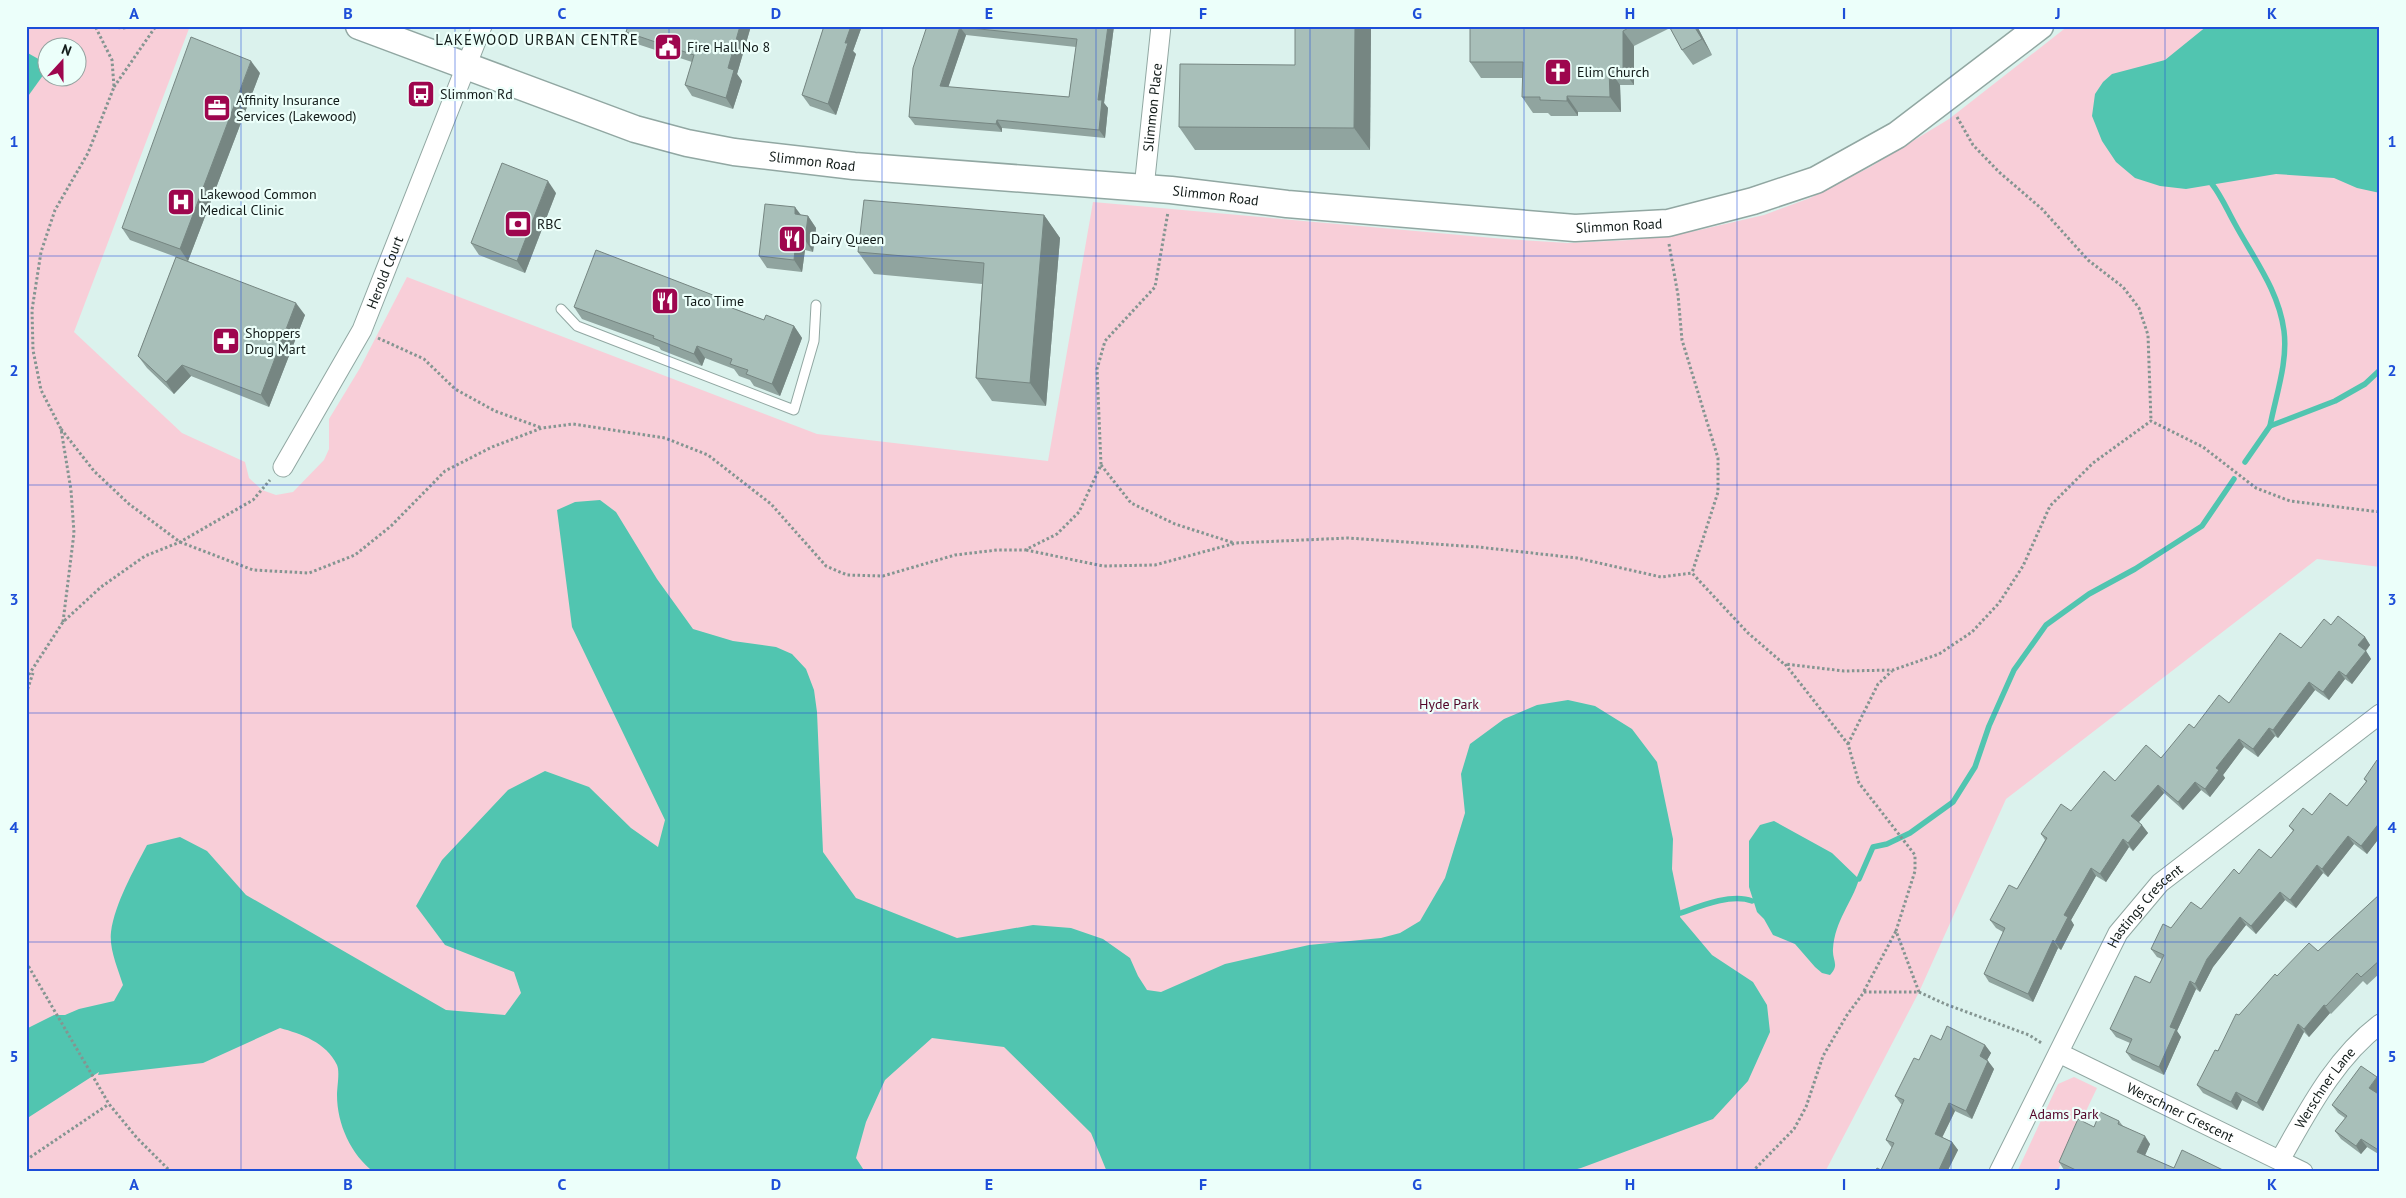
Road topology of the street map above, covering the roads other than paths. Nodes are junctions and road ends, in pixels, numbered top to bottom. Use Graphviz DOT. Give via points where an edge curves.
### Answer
graph roads {
  1 [pos="359,26"];
  2 [pos="482,26"];
  3 [pos="1161,26"];
  4 [pos="2040,26"];
  5 [pos="466,67"];
  6 [pos="1144,188"];
  7 [pos="816,305"];
  8 [pos="561,309"];
  9 [pos="283,467"];
  10 [pos="2380,714"];
  11 [pos="2380,1024"];
  12 [pos="2051,1048"];
  13 [pos="2280,1160"];
  14 [pos="1999,1172"];
  15 [pos="2303,1172"];
  1 -- 5 [label="street, Slimmon Road"];
  2 -- 5 [label="street, Herold Court"];
  3 -- 6 [label="street, Slimmon Place"];
  4 -- 6 [label="street, Slimmon Road" via="1897,135 1816,180 1753,201 1668,223 1575,228 1287,204"];
  5 -- 6 [label="street, Slimmon Road" via="635,129 734,152 854,166"];
  5 -- 9 [label="street, Herold Court" via="362,330"];
  7 -- 8 [label="lane" via="814,341 794,410 577,326"];
  10 -- 12 [label="street, Hastings Crescent" via="2160,884 2118,933"];
  11 -- 13 [label="street, Werschner Lane" via="2360,1039 2325,1081"];
  12 -- 13 [label="street, Werschner Crescent"];
  12 -- 14 [label="street, Hastings Crescent"];
  13 -- 15 [label="street, Werschner Crescent"];
}
